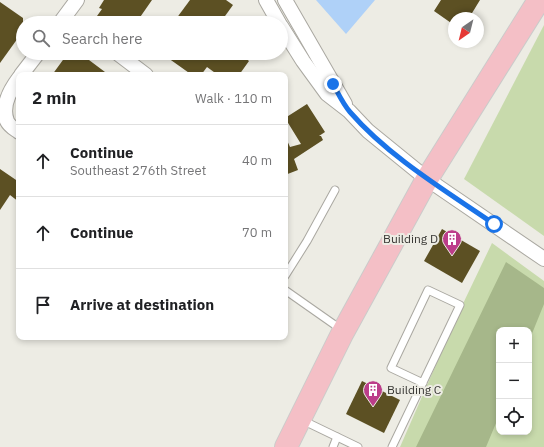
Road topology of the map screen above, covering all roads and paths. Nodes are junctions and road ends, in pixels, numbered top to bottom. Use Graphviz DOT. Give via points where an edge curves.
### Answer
graph roads {
  1 [pos="77,0"];
  2 [pos="266,0"];
  3 [pos="285,0"];
  4 [pos="539,0"];
  5 [pos="69,16"];
  6 [pos="275,16"];
  7 [pos="288,37"];
  8 [pos="33,60"];
  9 [pos="126,60"];
  10 [pos="23,72"];
  11 [pos="142,72"];
  12 [pos="16,82"];
  13 [pos="349,111"];
  14 [pos="16,129"];
  15 [pos="427,178"];
  16 [pos="335,190"];
  17 [pos="544,259"];
  18 [pos="288,271"];
  19 [pos="288,292"];
  20 [pos="343,331"];
  21 [pos="423,383"];
  22 [pos="300,419"];
  23 [pos="337,437"];
  24 [pos="286,447"];
  25 [pos="333,447"];
  26 [pos="358,447"];
  27 [pos="392,447"];
  1 -- 5 [label="street"];
  2 -- 6 [label="street"];
  3 -- 13 [label="street"];
  4 -- 15 [label="main road"];
  7 -- 13 [label="street" via="327,94"];
  8 -- 10 [label="street"];
  9 -- 11 [label="street"];
  12 -- 14 [label="street" via="6,102 6,110 8,122"];
  13 -- 15 [label="street" via="378,140"];
  15 -- 17 [label="street"];
  15 -- 20 [label="main road"];
  16 -- 18 [label="lane"];
  19 -- 20 [label="lane"];
  20 -- 22 [label="main road"];
  21 -- 21 [label="lane" via="460,305 428,290 391,368"];
  21 -- 27 [label="lane"];
  22 -- 23 [label="lane"];
  22 -- 24 [label="main road"];
  23 -- 25 [label="lane"];
  23 -- 26 [label="lane"];
}
